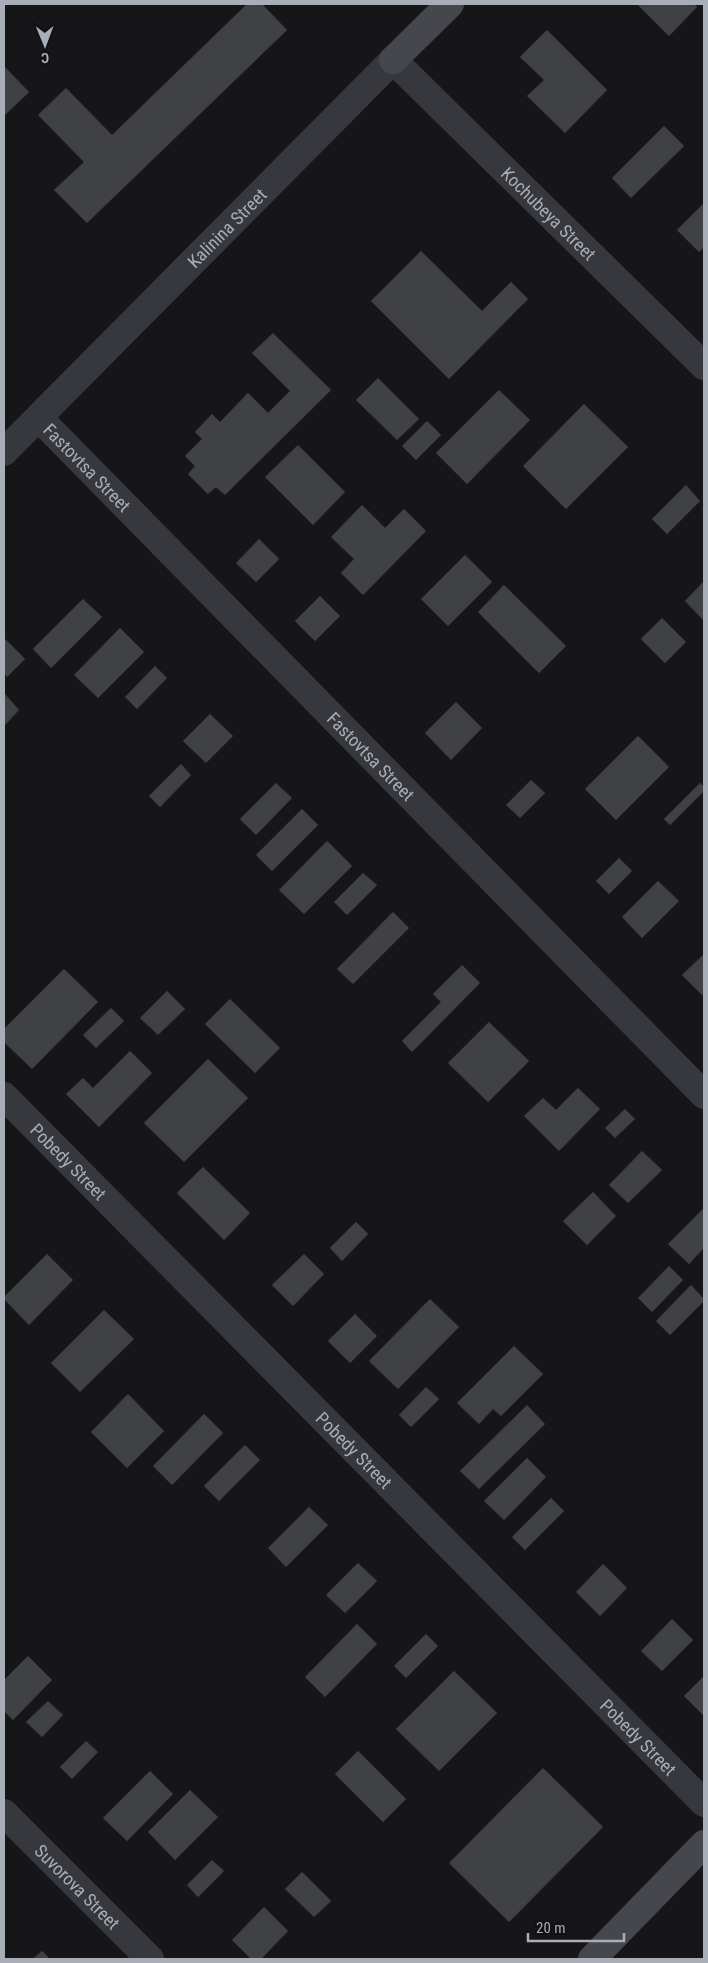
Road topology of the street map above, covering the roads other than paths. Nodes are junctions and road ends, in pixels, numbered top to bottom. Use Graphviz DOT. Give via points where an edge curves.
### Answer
graph roads {
  1 [pos="450,4"];
  2 [pos="394,60"];
  3 [pos="704,366"];
  4 [pos="38,418"];
  5 [pos="4,452"];
  6 [pos="704,1095"];
  7 [pos="4,1096"];
  8 [pos="704,1803"];
  9 [pos="4,1813"];
  10 [pos="704,1844"];
  11 [pos="150,1959"];
  12 [pos="592,1959"];
  1 -- 2 [label="main road, Kalinina Street"];
  2 -- 3 [label="street, Kochubeya Street"];
  2 -- 4 [label="street, Kalinina Street"];
  4 -- 5 [label="street, Kalinina Street"];
  4 -- 6 [label="street, Fastovtsa Street"];
  7 -- 8 [label="street, Pobedy Street"];
  9 -- 11 [label="street, Suvorova Street"];
  10 -- 12 [label="main road"];
}
